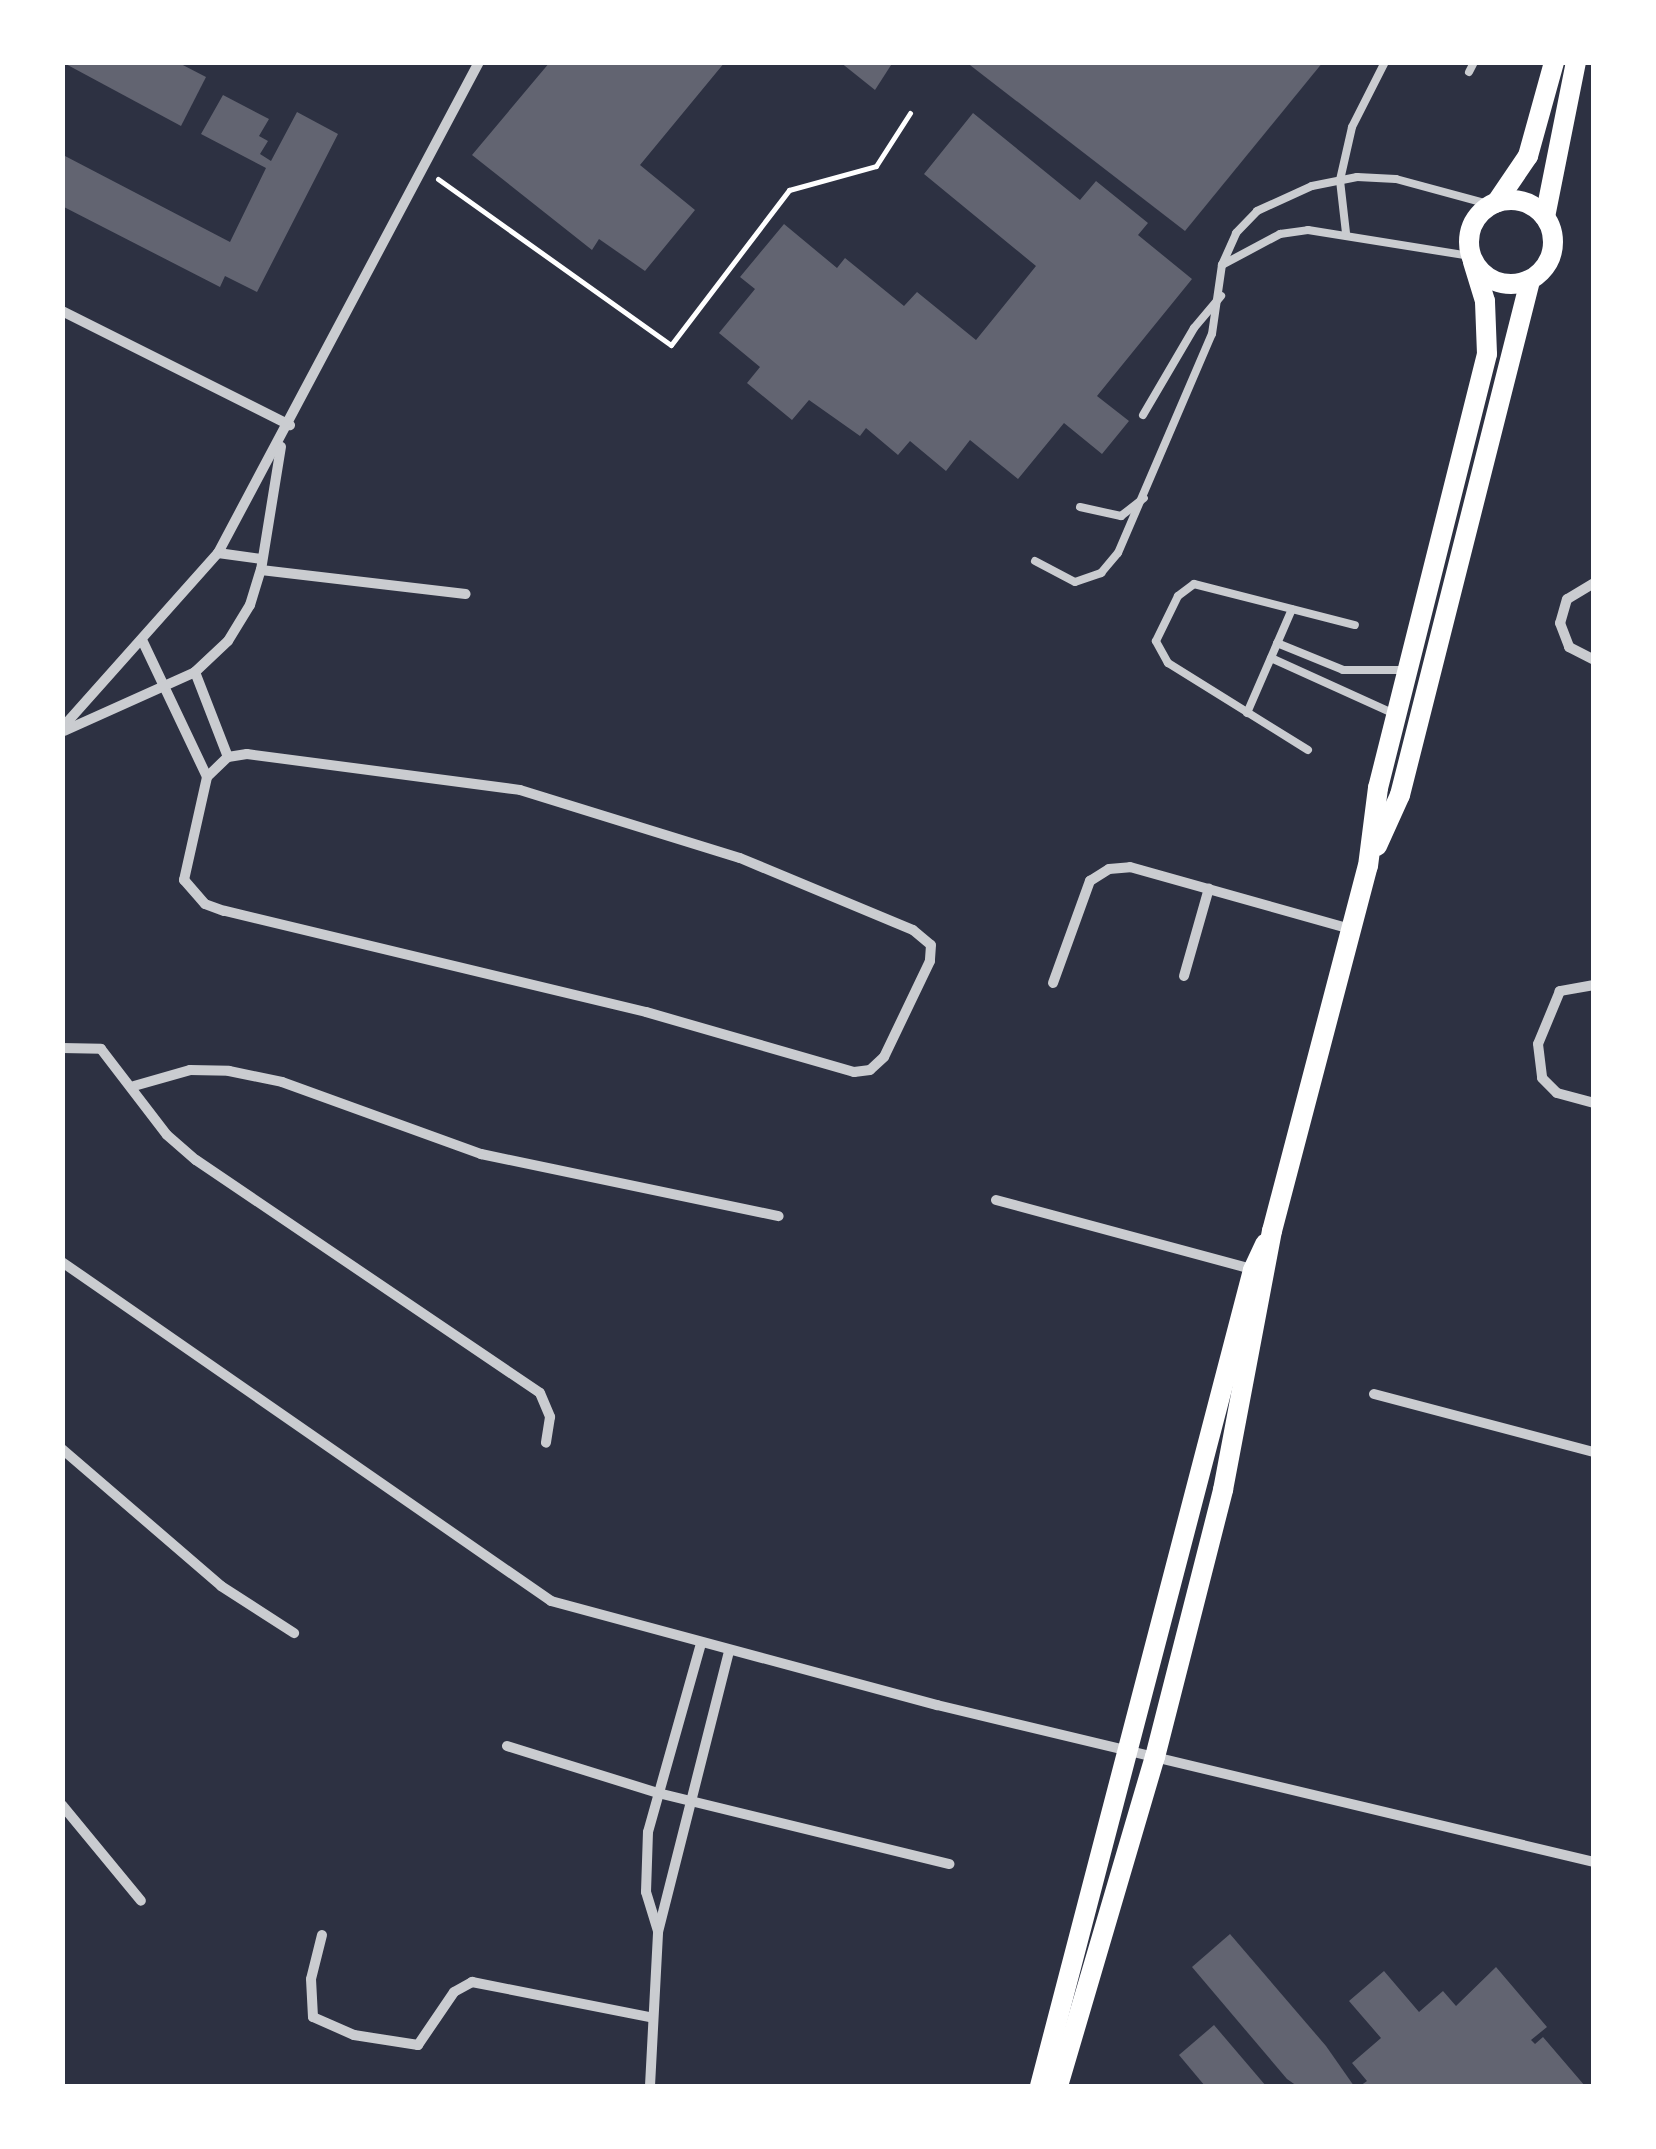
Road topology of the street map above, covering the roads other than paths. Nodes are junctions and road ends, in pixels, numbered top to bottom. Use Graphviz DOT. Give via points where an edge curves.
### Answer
graph roads {
  1 [pos="479,62"];
  2 [pos="1386,62"];
  3 [pos="1554,62"];
  4 [pos="1576,62"];
  5 [pos="1340,180"];
  6 [pos="1494,204"];
  7 [pos="1545,217"];
  8 [pos="1346,233"];
  9 [pos="1472,259"];
  10 [pos="1222,265"];
  11 [pos="1530,281"];
  12 [pos="1220,296"];
  13 [pos="62,311"];
  14 [pos="1143,415"];
  15 [pos="290,425"];
  16 [pos="282,441"];
  17 [pos="1148,495"];
  18 [pos="1080,507"];
  19 [pos="218,552"];
  20 [pos="1036,561"];
  21 [pos="261,564"];
  22 [pos="1594,584"];
  23 [pos="466,594"];
  24 [pos="1292,609"];
  25 [pos="1355,625"];
  26 [pos="142,642"];
  27 [pos="1277,642"];
  28 [pos="1271,658"];
  29 [pos="1594,660"];
  30 [pos="1408,670"];
  31 [pos="195,672"];
  32 [pos="168,687"];
  33 [pos="1248,713"];
  34 [pos="1396,716"];
  35 [pos="62,730"];
  36 [pos="1308,750"];
  37 [pos="228,757"];
  38 [pos="207,777"];
  39 [pos="1368,866"];
  40 [pos="1210,888"];
  41 [pos="1351,929"];
  42 [pos="1184,976"];
  43 [pos="1053,983"];
  44 [pos="1594,985"];
  45 [pos="62,1048"];
  46 [pos="134,1086"];
  47 [pos="1594,1104"];
  48 [pos="996,1200"];
  49 [pos="779,1216"];
  50 [pos="62,1262"];
  51 [pos="1261,1272"];
  52 [pos="1374,1394"];
  53 [pos="546,1443"];
  54 [pos="62,1449"];
  55 [pos="1594,1452"];
  56 [pos="294,1633"];
  57 [pos="701,1643"];
  58 [pos="729,1651"];
  59 [pos="507,1746"];
  60 [pos="1130,1751"];
  61 [pos="1155,1757"];
  62 [pos="658,1793"];
  63 [pos="688,1800"];
  64 [pos="62,1806"];
  65 [pos="1594,1862"];
  66 [pos="949,1864"];
  67 [pos="142,1901"];
  68 [pos="658,1932"];
  69 [pos="322,1935"];
  70 [pos="649,2018"];
  71 [pos="650,2086"];
  72 [pos="1040,2086"];
  73 [pos="1058,2086"];
  1 -- 15 [label="street"];
  2 -- 5 [label="lane" via="1352,127"];
  3 -- 6 [label="main road" via="1528,156"];
  4 -- 7 [label="main road"];
  5 -- 6 [label="lane" via="1396,179"];
  5 -- 8 [label="lane"];
  5 -- 10 [label="lane" via="1257,211 1236,233"];
  6 -- 7 [label="main road" via="1523,202"];
  6 -- 9 [label="main road" via="1474,221"];
  7 -- 11 [label="main road" via="1552,252"];
  8 -- 9 [label="lane"];
  8 -- 10 [label="lane" via="1280,234"];
  9 -- 11 [label="main road" via="1504,284"];
  9 -- 30 [label="main road" via="1485,302 1487,354"];
  10 -- 12 [label="lane"];
  11 -- 39 [label="main road" via="1400,795"];
  12 -- 14 [label="lane"];
  12 -- 17 [label="lane" via="1212,334"];
  13 -- 15 [label="street"];
  15 -- 16 [label="street"];
  16 -- 19 [label="street"];
  16 -- 21 [label="street"];
  17 -- 18 [label="lane" via="1122,516"];
  17 -- 20 [label="lane" via="1101,573 1075,582"];
  19 -- 21 [label="street"];
  19 -- 26 [label="street"];
  21 -- 23 [label="street"];
  21 -- 31 [label="street" via="241,624"];
  22 -- 29 [label="street" via="1567,599 1560,623 1569,646"];
  24 -- 25 [label="lane"];
  24 -- 27 [label="lane"];
  24 -- 33 [label="lane" via="1194,584 1178,596 1156,641 1168,663"];
  26 -- 32 [label="street"];
  26 -- 35 [label="street"];
  27 -- 28 [label="lane"];
  27 -- 30 [label="lane" via="1343,670"];
  28 -- 33 [label="lane"];
  28 -- 34 [label="lane"];
  30 -- 34 [label="main road"];
  31 -- 32 [label="street"];
  31 -- 37 [label="street"];
  32 -- 35 [label="street"];
  32 -- 38 [label="street"];
  33 -- 36 [label="lane"];
  34 -- 39 [label="main road"];
  37 -- 38 [label="street"];
  37 -- 38 [label="street" via="247,754 520,790 740,858 878,915 923,937 931,945 930,961 884,1057 870,1070 832,1068 663,1016 205,904 184,880"];
  39 -- 41 [label="main road"];
  40 -- 41 [label="street"];
  40 -- 42 [label="street"];
  40 -- 43 [label="street" via="1130,867 1109,869 1090,881"];
  41 -- 51 [label="main road"];
  44 -- 47 [label="street" via="1560,991 1538,1055 1551,1088"];
  45 -- 46 [label="street" via="100,1048"];
  46 -- 49 [label="street" via="190,1070 229,1071 282,1082 481,1154"];
  46 -- 53 [label="street" via="167,1136 196,1160 540,1393 550,1417"];
  48 -- 51 [label="street"];
  50 -- 57 [label="street" via="519,1584 551,1601"];
  51 -- 60 [label="main road"];
  51 -- 61 [label="main road" via="1223,1490"];
  52 -- 55 [label="street"];
  54 -- 56 [label="street" via="221,1586"];
  57 -- 58 [label="street"];
  57 -- 62 [label="street"];
  58 -- 60 [label="street"];
  58 -- 63 [label="street"];
  59 -- 62 [label="street"];
  60 -- 61 [label="street"];
  60 -- 72 [label="main road"];
  61 -- 65 [label="street"];
  61 -- 73 [label="main road"];
  62 -- 63 [label="street"];
  62 -- 68 [label="street" via="645,1874"];
  63 -- 66 [label="street"];
  63 -- 68 [label="street"];
  64 -- 67 [label="street"];
  68 -- 70 [label="street"];
  69 -- 70 [label="street" via="311,1979 313,2017 354,2035 418,2045 454,1992 472,1982"];
  70 -- 71 [label="street"];
}
